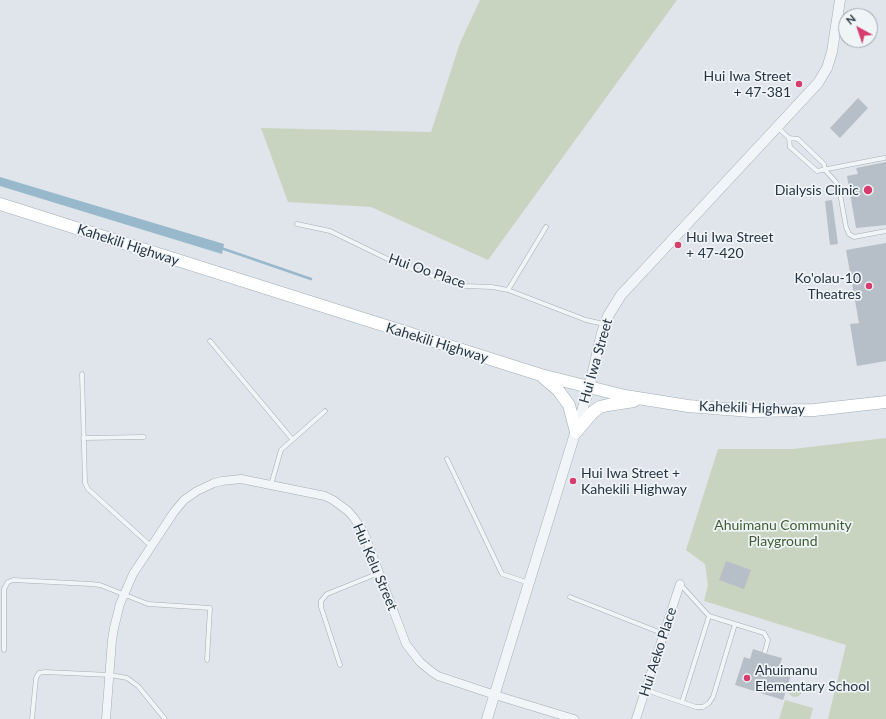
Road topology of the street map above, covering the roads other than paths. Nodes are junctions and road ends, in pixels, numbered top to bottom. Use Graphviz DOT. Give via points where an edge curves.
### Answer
graph roads {
  1 [pos="840,0"];
  2 [pos="777,127"];
  3 [pos="789,138"];
  4 [pos="884,158"];
  5 [pos="825,170"];
  6 [pos="0,204"];
  7 [pos="297,224"];
  8 [pos="546,227"];
  9 [pos="886,231"];
  10 [pos="508,290"];
  11 [pos="605,324"];
  12 [pos="210,341"];
  13 [pos="82,374"];
  14 [pos="541,375"];
  15 [pos="589,388"];
  16 [pos="645,400"];
  17 [pos="886,402"];
  18 [pos="325,411"];
  19 [pos="576,432"];
  20 [pos="144,437"];
  21 [pos="83,438"];
  22 [pos="292,439"];
  23 [pos="447,459"];
  24 [pos="270,485"];
  25 [pos="151,546"];
  26 [pos="379,573"];
  27 [pos="529,584"];
  28 [pos="680,584"];
  29 [pos="124,594"];
  30 [pos="570,597"];
  31 [pos="709,616"];
  32 [pos="735,624"];
  33 [pos="665,634"];
  34 [pos="4,650"];
  35 [pos="765,651"];
  36 [pos="207,660"];
  37 [pos="340,666"];
  38 [pos="110,675"];
  39 [pos="646,690"];
  40 [pos="495,695"];
  41 [pos="682,702"];
  42 [pos="32,719"];
  43 [pos="106,719"];
  44 [pos="165,719"];
  45 [pos="487,719"];
  46 [pos="574,719"];
  47 [pos="636,719"];
  1 -- 2 [label="street, Hui Iwa Street" via="827,68 818,82"];
  2 -- 3 [label="lane"];
  2 -- 11 [label="street, Hui Iwa Street" via="622,295 612,308"];
  3 -- 5 [label="lane" via="798,139 824,164"];
  3 -- 5 [label="lane" via="790,147 817,171"];
  4 -- 5 [label="lane"];
  5 -- 9 [label="lane" via="839,188 849,234 854,237"];
  6 -- 14 [label="main road, Kahekili Highway"];
  7 -- 10 [label="lane, Hui Oo Place" via="330,231 400,264 456,284"];
  8 -- 10 [label="lane"];
  10 -- 11 [label="lane, Hui Oo Place" via="586,320"];
  11 -- 15 [label="street, Hui Iwa Street"];
  12 -- 22 [label="lane"];
  13 -- 21 [label="lane"];
  14 -- 15 [label="main road, Kahekili Highway"];
  14 -- 19 [label="main road" via="558,390 569,405"];
  15 -- 16 [label="main road, Kahekili Highway"];
  15 -- 19 [label="street, Hui Iwa Street"];
  16 -- 17 [label="main road, Kahekili Highway" via="759,411 822,409"];
  16 -- 19 [label="main road" via="600,407"];
  18 -- 22 [label="lane"];
  19 -- 27 [label="street, Hui Iwa Street"];
  20 -- 21 [label="lane"];
  21 -- 25 [label="lane" via="86,486"];
  22 -- 24 [label="lane" via="279,453"];
  23 -- 27 [label="lane" via="502,574"];
  24 -- 25 [label="street, Hui Kelu Street" via="241,479 205,486 190,495 179,506"];
  24 -- 26 [label="street, Hui Kelu Street" via="325,496 341,505 360,525"];
  25 -- 29 [label="street, Hui Kelu Street"];
  26 -- 37 [label="lane" via="327,594 321,601"];
  26 -- 40 [label="street, Hui Kelu Street" via="406,644 420,662 438,676"];
  27 -- 40 [label="street, Hui Iwa Street"];
  28 -- 31 [label="lane"];
  28 -- 33 [label="street, Hui Aeko Place"];
  29 -- 34 [label="lane" via="96,584 10,581 4,589"];
  29 -- 36 [label="lane" via="148,604 210,608"];
  29 -- 38 [label="street, Hui Kelu Street" via="114,628"];
  30 -- 33 [label="lane"];
  31 -- 32 [label="lane"];
  31 -- 41 [label="lane"];
  32 -- 35 [label="lane" via="766,635 768,640"];
  32 -- 41 [label="lane" via="711,700 699,707"];
  33 -- 39 [label="street, Hui Aeko Place"];
  38 -- 42 [label="lane" via="39,673 36,678"];
  38 -- 43 [label="street, Hui Kelu Street"];
  38 -- 44 [label="lane" via="128,678 135,683"];
  39 -- 41 [label="lane"];
  39 -- 47 [label="street, Hui Aeko Place"];
  40 -- 45 [label="street, Hui Iwa Street"];
  40 -- 46 [label="street, Hui Kelu Street"];
}
